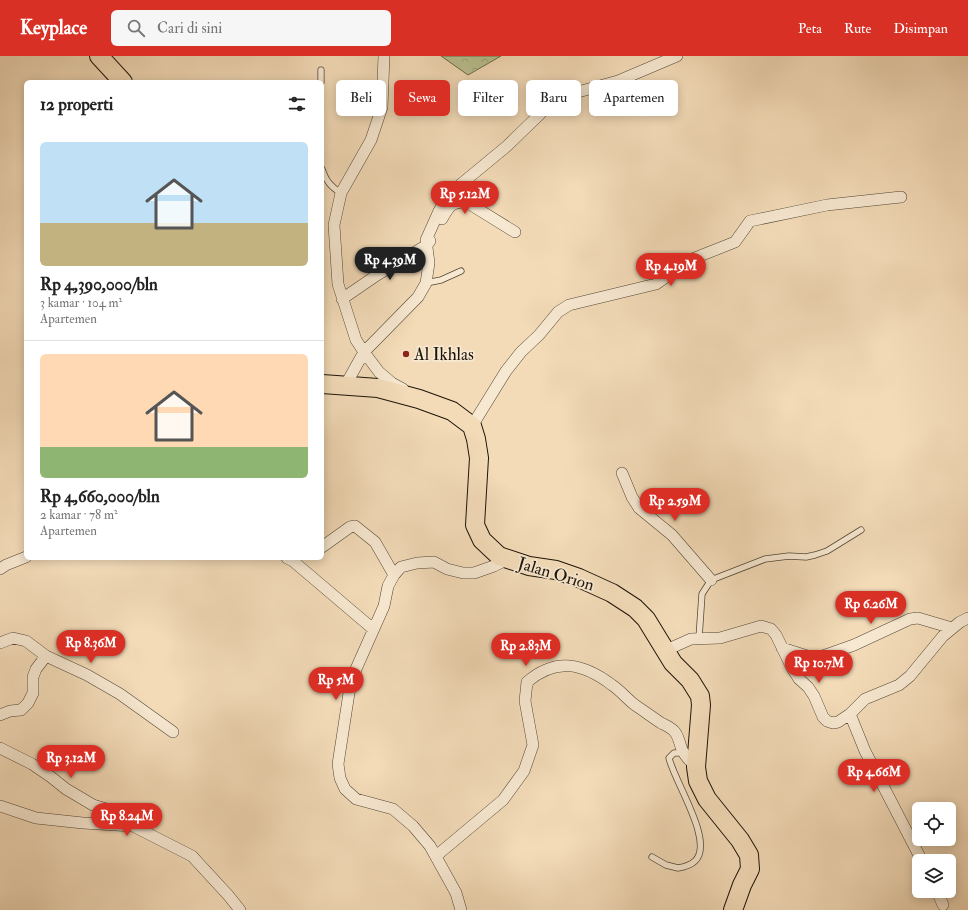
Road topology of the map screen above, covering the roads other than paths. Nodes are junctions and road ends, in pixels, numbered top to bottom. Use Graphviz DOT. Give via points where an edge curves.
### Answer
graph roads {
  1 [pos="99,56"];
  2 [pos="384,56"];
  3 [pos="676,56"];
  4 [pos="321,70"];
  5 [pos="121,80"];
  6 [pos="321,80"];
  7 [pos="324,174"];
  8 [pos="341,193"];
  9 [pos="902,198"];
  10 [pos="515,232"];
  11 [pos="427,245"];
  12 [pos="461,271"];
  13 [pos="426,284"];
  14 [pos="342,299"];
  15 [pos="364,352"];
  16 [pos="324,386"];
  17 [pos="345,386"];
  18 [pos="419,399"];
  19 [pos="472,426"];
  20 [pos="622,473"];
  21 [pos="861,530"];
  22 [pos="324,546"];
  23 [pos="24,558"];
  24 [pos="508,559"];
  25 [pos="294,560"];
  26 [pos="0,569"];
  27 [pos="394,575"];
  28 [pos="711,580"];
  29 [pos="968,618"];
  30 [pos="952,628"];
  31 [pos="373,629"];
  32 [pos="699,638"];
  33 [pos="0,643"];
  34 [pos="782,648"];
  35 [pos="664,651"];
  36 [pos="46,656"];
  37 [pos="850,714"];
  38 [pos="0,715"];
  39 [pos="173,732"];
  40 [pos="0,748"];
  41 [pos="684,753"];
  42 [pos="696,767"];
  43 [pos="0,806"];
  44 [pos="133,826"];
  45 [pos="918,854"];
  46 [pos="436,856"];
  47 [pos="652,857"];
  48 [pos="940,898"];
  49 [pos="943,905"];
  50 [pos="240,910"];
  51 [pos="461,910"];
  52 [pos="733,910"];
  1 -- 5 [label="highway"];
  2 -- 8 [label="street" via="382,107 371,140"];
  3 -- 11 [label="street" via="618,81 556,98 548,104 507,146 447,198 426,240"];
  4 -- 6 [label="lane"];
  7 -- 8 [label="lane" via="328,183"];
  8 -- 14 [label="street" via="334,225 338,284"];
  9 -- 19 [label="street" via="827,205 750,221 735,242 692,259 656,284 569,305 558,312 521,352 506,371"];
  10 -- 11 [label="street" via="468,203 460,202 447,210 436,234"];
  11 -- 13 [label="street" via="429,263"];
  11 -- 14 [label="street"];
  12 -- 13 [label="lane"];
  13 -- 15 [label="street" via="418,296"];
  14 -- 15 [label="street" via="356,340"];
  15 -- 17 [label="street"];
  15 -- 18 [label="street" via="378,372"];
  16 -- 17 [label="highway"];
  17 -- 18 [label="highway" via="378,388"];
  18 -- 19 [label="highway" via="452,411"];
  19 -- 24 [label="highway, Jalan Orion" via="479,458 475,526 482,540 493,552"];
  20 -- 28 [label="street" via="639,508 672,534"];
  21 -- 28 [label="lane" via="827,551 815,555 765,559"];
  22 -- 27 [label="street" via="355,526 375,542"];
  23 -- 26 [label="street"];
  24 -- 27 [label="street" via="474,573 463,573 434,562 401,567"];
  24 -- 35 [label="highway, Jalan Orion" via="529,566 556,570 612,593 635,608 646,619"];
  25 -- 31 [label="street"];
  27 -- 31 [label="street"];
  28 -- 32 [label="lane" via="702,594"];
  29 -- 30 [label="street"];
  30 -- 34 [label="street" via="926,620 910,619 847,648 823,656 813,657"];
  30 -- 37 [label="street" via="910,676 899,685 866,699"];
  31 -- 46 [label="street" via="356,668 349,693 338,764 340,778 356,799 393,809 413,826"];
  32 -- 34 [label="street" via="720,638 761,626 771,629"];
  32 -- 35 [label="street"];
  33 -- 36 [label="street" via="14,638 26,641"];
  34 -- 37 [label="street" via="799,679 814,696 823,718 833,723"];
  35 -- 42 [label="highway, Jalan Orion" via="690,680 700,696"];
  36 -- 38 [label="street" via="36,669 33,693 28,703 21,710"];
  36 -- 39 [label="street" via="120,694"];
  37 -- 45 [label="street" via="865,751"];
  40 -- 44 [label="street" via="32,764 93,805 113,811"];
  41 -- 42 [label="street"];
  41 -- 46 [label="street" via="673,730 633,704 603,678 576,666 565,665 538,673 527,682 525,702 533,745 524,771 503,800"];
  41 -- 47 [label="lane" via="674,753 669,758 698,830 700,852 696,861 678,868"];
  42 -- 52 [label="highway, Jalan Orion" via="698,780 707,799 749,855 750,869"];
  43 -- 44 [label="street" via="36,818"];
  44 -- 50 [label="street" via="192,856"];
  46 -- 51 [label="street" via="456,893"];
  48 -- 49 [label="street"];
}
